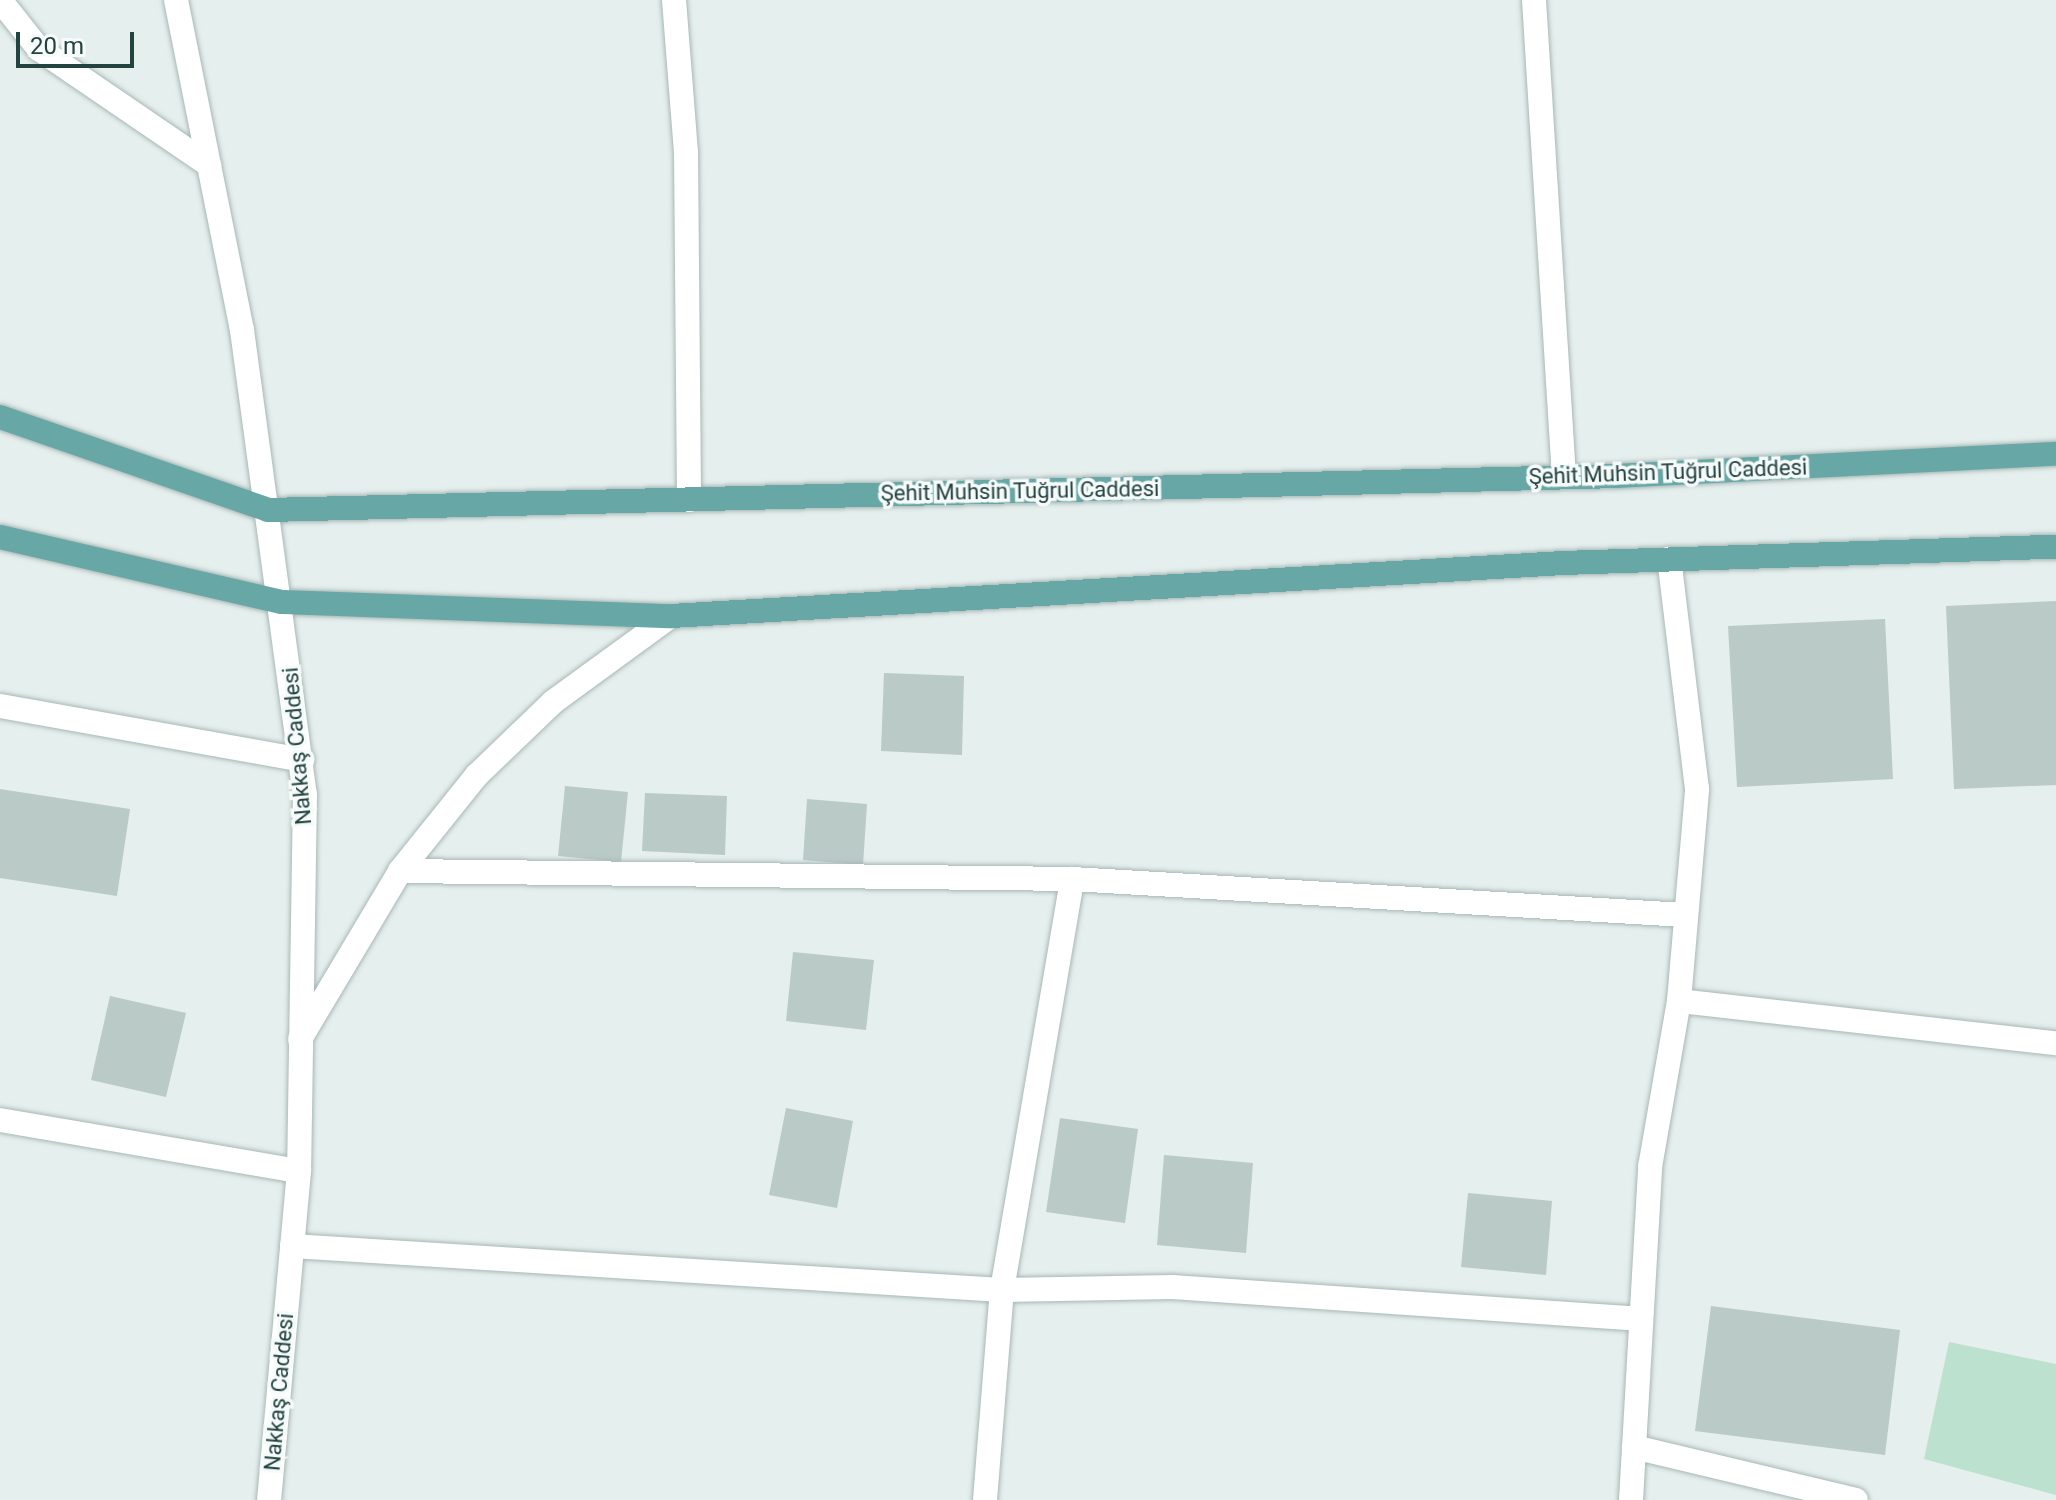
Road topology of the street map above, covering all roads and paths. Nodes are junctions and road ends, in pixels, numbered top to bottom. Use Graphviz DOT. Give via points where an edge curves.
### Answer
graph roads {
  1 [pos="0,0"];
  2 [pos="176,0"];
  3 [pos="674,0"];
  4 [pos="1534,0"];
  5 [pos="209,165"];
  6 [pos="0,417"];
  7 [pos="2056,454"];
  8 [pos="1564,477"];
  9 [pos="689,500"];
  10 [pos="268,510"];
  11 [pos="0,537"];
  12 [pos="2056,547"];
  13 [pos="1669,559"];
  14 [pos="282,602"];
  15 [pos="671,616"];
  16 [pos="0,706"];
  17 [pos="302,760"];
  18 [pos="400,871"];
  19 [pos="1072,879"];
  20 [pos="1686,915"];
  21 [pos="1679,1001"];
  22 [pos="299,1041"];
  23 [pos="2056,1043"];
  24 [pos="0,1120"];
  25 [pos="299,1171"];
  26 [pos="292,1246"];
  27 [pos="1002,1290"];
  28 [pos="1641,1319"];
  29 [pos="1634,1447"];
  30 [pos="269,1500"];
  31 [pos="985,1500"];
  32 [pos="1631,1500"];
  33 [pos="1856,1500"];
  1 -- 5 [label="street" via="39,49"];
  2 -- 5 [label="street, Nakkaş Caddesi"];
  3 -- 9 [label="street" via="686,152"];
  4 -- 8 [label="street"];
  5 -- 10 [label="street, Nakkaş Caddesi"];
  6 -- 10 [label="main road, Şehit Muhsin Tuğrul Caddesi"];
  7 -- 8 [label="main road, Şehit Muhsin Tuğrul Caddesi"];
  8 -- 9 [label="main road, Şehit Muhsin Tuğrul Caddesi"];
  9 -- 10 [label="main road, Şehit Muhsin Tuğrul Caddesi"];
  10 -- 14 [label="street, Nakkaş Caddesi"];
  11 -- 14 [label="main road"];
  12 -- 13 [label="main road"];
  13 -- 15 [label="main road"];
  13 -- 20 [label="street" via="1697,789"];
  14 -- 15 [label="main road"];
  14 -- 17 [label="street, Nakkaş Caddesi"];
  15 -- 18 [label="street" via="553,702 477,775"];
  16 -- 17 [label="street"];
  17 -- 22 [label="street, Nakkaş Caddesi"];
  18 -- 19 [label="street"];
  18 -- 22 [label="street"];
  19 -- 20 [label="street"];
  19 -- 27 [label="street"];
  20 -- 21 [label="street"];
  21 -- 23 [label="street"];
  21 -- 28 [label="street" via="1650,1167"];
  22 -- 25 [label="street, Nakkaş Caddesi"];
  24 -- 25 [label="street"];
  25 -- 26 [label="street, Nakkaş Caddesi"];
  26 -- 27 [label="street"];
  26 -- 30 [label="street, Nakkaş Caddesi"];
  27 -- 28 [label="street" via="1173,1287"];
  27 -- 31 [label="street"];
  28 -- 29 [label="street"];
  29 -- 32 [label="street"];
  29 -- 33 [label="street"];
}
